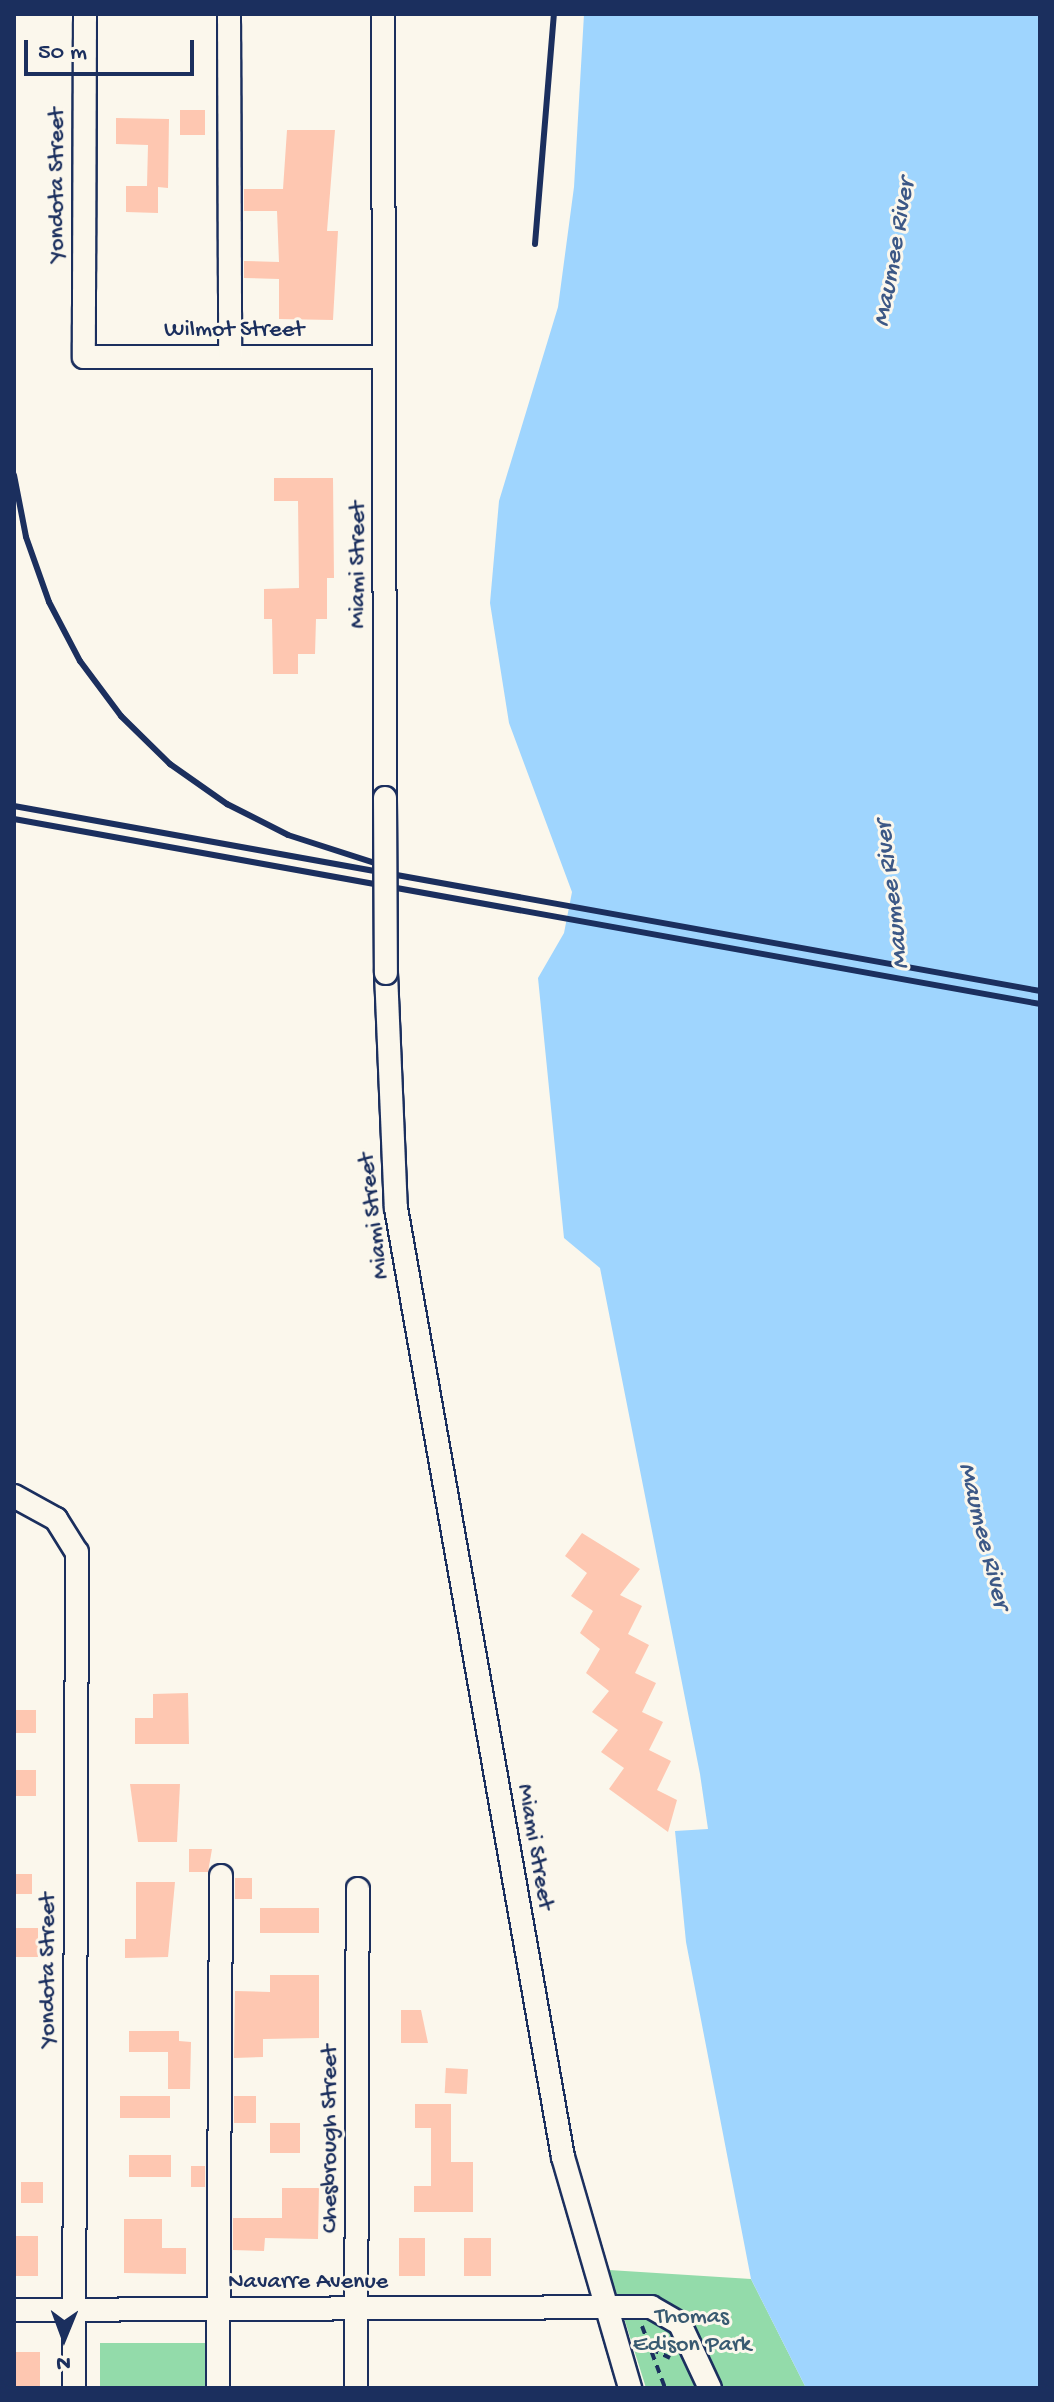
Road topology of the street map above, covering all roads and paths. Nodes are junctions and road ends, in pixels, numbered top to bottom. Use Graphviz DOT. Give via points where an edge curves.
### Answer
graph roads {
  1 [pos="85,14"];
  2 [pos="229,14"];
  3 [pos="383,14"];
  4 [pos="84,357"];
  5 [pos="230,357"];
  6 [pos="384,357"];
  7 [pos="14,1496"];
  8 [pos="221,1876"];
  9 [pos="358,1889"];
  10 [pos="602,2307"];
  11 [pos="218,2309"];
  12 [pos="356,2309"];
  13 [pos="14,2310"];
  14 [pos="74,2310"];
  15 [pos="645,2333"];
  16 [pos="74,2388"];
  17 [pos="218,2388"];
  18 [pos="356,2388"];
  19 [pos="630,2388"];
  20 [pos="665,2388"];
  21 [pos="710,2388"];
  1 -- 4 [label="street, Yondota Street"];
  2 -- 5 [label="street"];
  3 -- 6 [label="street, Miami Street"];
  4 -- 5 [label="street, Wilmot Street"];
  5 -- 6 [label="street, Wilmot Street"];
  6 -- 10 [label="street, Miami Street, bridge" via="386,973 396,1208 563,2157"];
  7 -- 14 [label="street, Yondota Street" via="56,1519 77,1552"];
  8 -- 11 [label="street"];
  9 -- 12 [label="street, Chesbrough Street"];
  10 -- 12 [label="street, Navarre Avenue"];
  10 -- 19 [label="street, Miami Street"];
  10 -- 21 [label="street, Navarre Avenue" via="666,2312 691,2339"];
  11 -- 12 [label="street, Navarre Avenue"];
  11 -- 14 [label="street, Navarre Avenue"];
  11 -- 17 [label="street"];
  12 -- 18 [label="street, Chesbrough Street"];
  13 -- 14 [label="street, Navarre Avenue"];
  14 -- 16 [label="street, Yondota Street"];
  15 -- 20 [label="path"];
}
